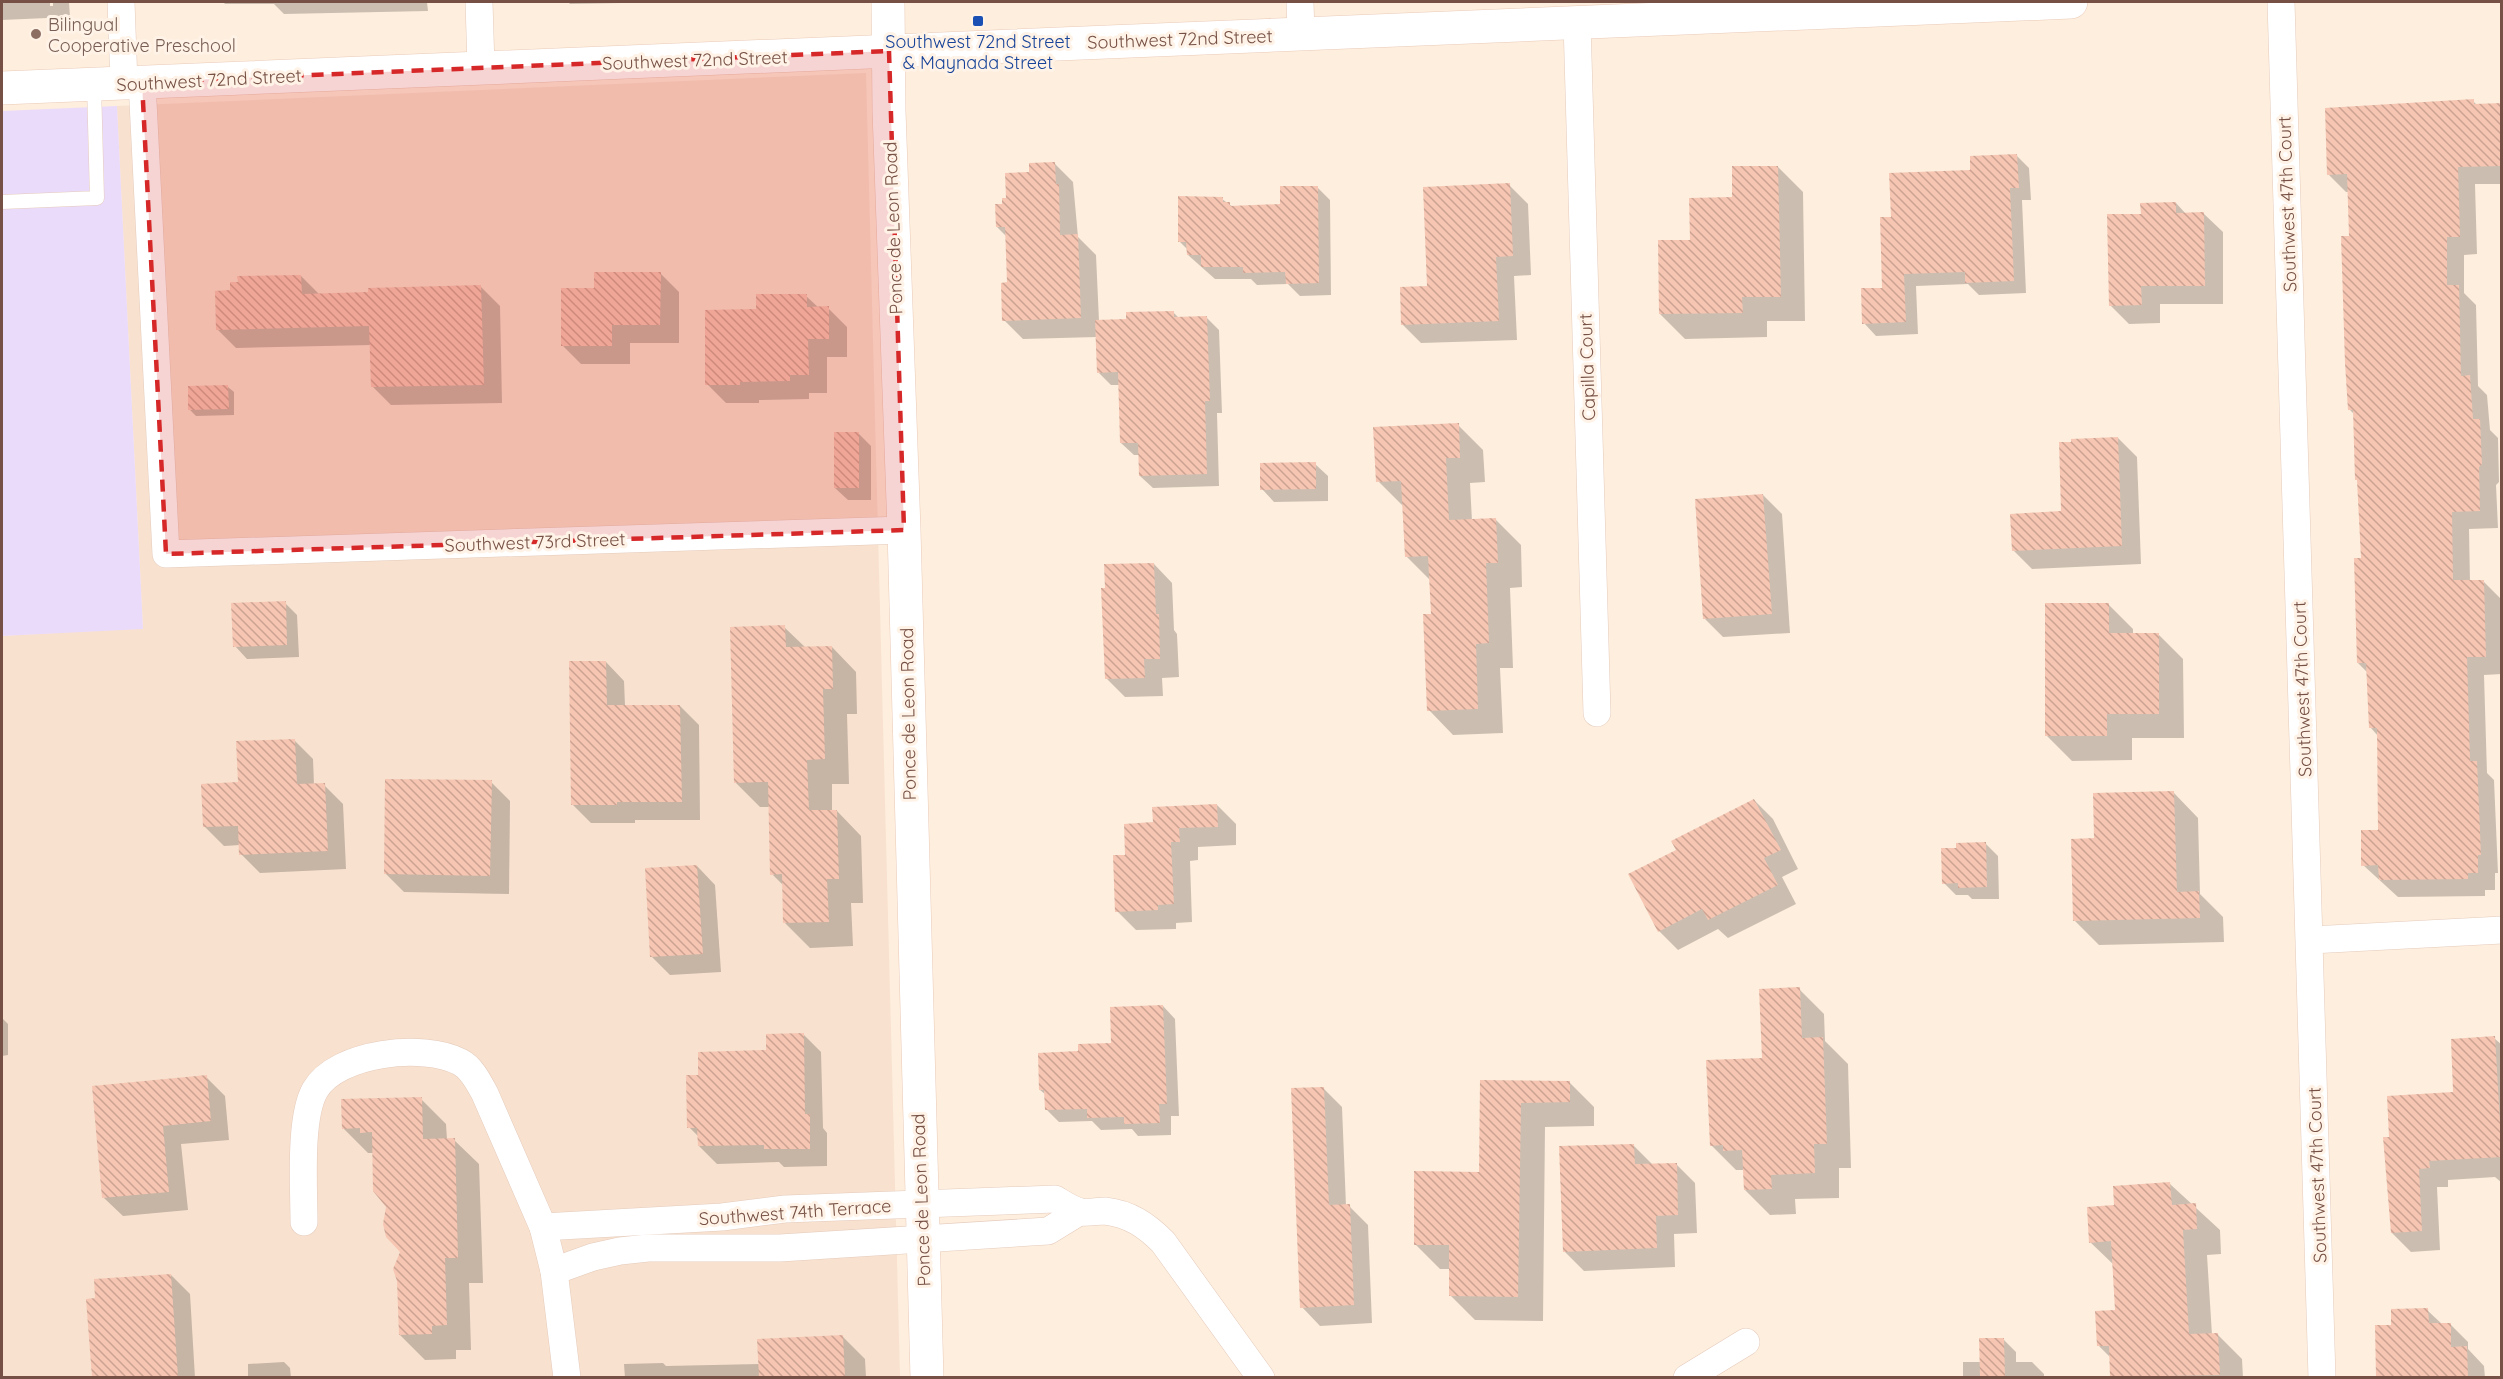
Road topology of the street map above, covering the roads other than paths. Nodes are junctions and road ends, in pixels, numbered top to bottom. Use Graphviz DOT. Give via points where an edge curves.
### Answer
graph roads {
  1 [pos="121,2"];
  2 [pos="479,2"];
  3 [pos="888,2"];
  4 [pos="1300,2"];
  5 [pos="2071,2"];
  6 [pos="2281,2"];
  7 [pos="2016,3"];
  8 [pos="1661,10"];
  9 [pos="1576,22"];
  10 [pos="1301,34"];
  11 [pos="889,51"];
  12 [pos="481,67"];
  13 [pos="120,84"];
  14 [pos="2,88"];
  15 [pos="2,202"];
  16 [pos="904,530"];
  17 [pos="1597,713"];
  18 [pos="2502,930"];
  19 [pos="2311,940"];
  20 [pos="921,1205"];
  21 [pos="822,1208"];
  22 [pos="1079,1212"];
  23 [pos="755,1213"];
  24 [pos="667,1219"];
  25 [pos="304,1222"];
  26 [pos="543,1227"];
  27 [pos="922,1238"];
  28 [pos="824,1246"];
  29 [pos="669,1247"];
  30 [pos="757,1248"];
  31 [pos="554,1271"];
  32 [pos="1746,1342"];
  33 [pos="567,1377"];
  34 [pos="927,1377"];
  35 [pos="1261,1377"];
  36 [pos="1687,1377"];
  37 [pos="2322,1377"];
  1 -- 13 [label="street"];
  2 -- 12 [label="street"];
  3 -- 11 [label="main road, Ponce de Leon Road"];
  4 -- 10 [label="street"];
  5 -- 7 [label="main road, Southwest 72nd Street"];
  6 -- 19 [label="street, Southwest 47th Court"];
  7 -- 8 [label="main road, Southwest 72nd Street"];
  8 -- 9 [label="main road, Southwest 72nd Street"];
  9 -- 10 [label="main road, Southwest 72nd Street"];
  9 -- 17 [label="street, Capilla Court"];
  10 -- 11 [label="main road, Southwest 72nd Street"];
  11 -- 12 [label="main road, Southwest 72nd Street"];
  11 -- 16 [label="main road, Ponce de Leon Road"];
  12 -- 13 [label="main road, Southwest 72nd Street"];
  13 -- 14 [label="main road, Southwest 72nd Street"];
  13 -- 15 [label="lane" via="97,198"];
  13 -- 16 [label="street, Southwest 73rd Street" via="166,554"];
  16 -- 20 [label="main road, Ponce de Leon Road"];
  18 -- 19 [label="street"];
  19 -- 37 [label="street, Southwest 47th Court"];
  20 -- 21 [label="street, Southwest 74th Terrace"];
  20 -- 22 [label="street, Southwest 74th Terrace" via="1055,1199"];
  20 -- 27 [label="main road, Ponce de Leon Road"];
  21 -- 23 [label="street, Southwest 74th Terrace"];
  21 -- 28 [label="street"];
  22 -- 27 [label="street, Southwest 74th Terrace" via="1048,1231"];
  22 -- 35 [label="street, Southwest 74th Terrace" via="1124,1215 1150,1230 1163,1242"];
  23 -- 24 [label="street, Southwest 74th Terrace"];
  23 -- 30 [label="street"];
  24 -- 26 [label="street, Southwest 74th Terrace"];
  24 -- 29 [label="street"];
  25 -- 26 [label="street" via="306,1130 316,1089 328,1075 345,1065 384,1054 422,1053 467,1067 485,1094"];
  26 -- 31 [label="street"];
  27 -- 28 [label="street, Southwest 74th Terrace"];
  27 -- 34 [label="main road, Ponce de Leon Road"];
  28 -- 30 [label="street, Southwest 74th Terrace"];
  29 -- 30 [label="street, Southwest 74th Terrace"];
  29 -- 31 [label="street, Southwest 74th Terrace" via="620,1251"];
  31 -- 33 [label="street"];
  32 -- 36 [label="street"];
}
